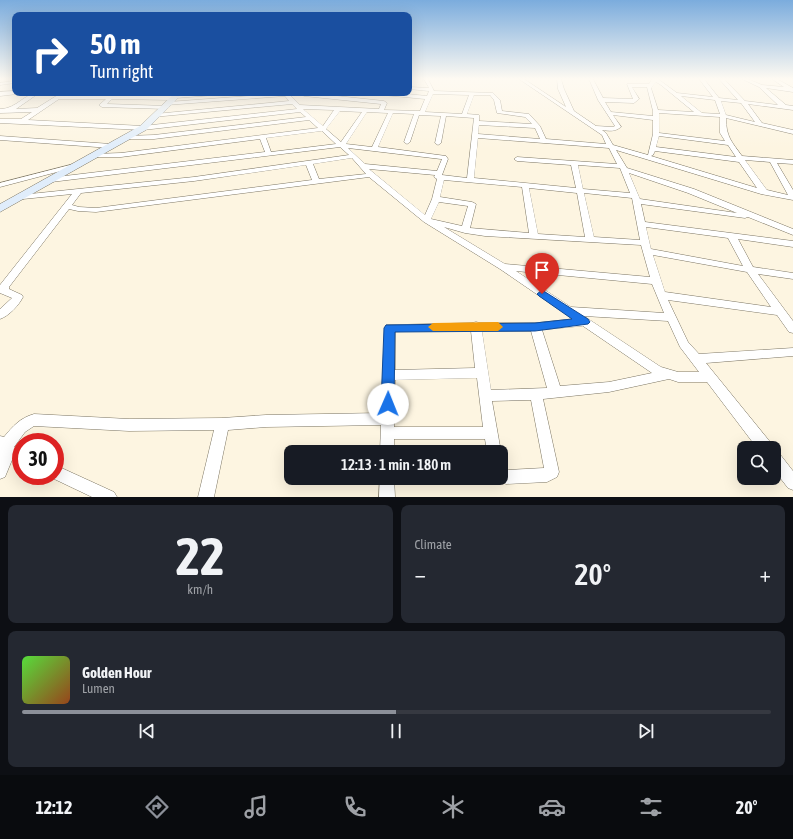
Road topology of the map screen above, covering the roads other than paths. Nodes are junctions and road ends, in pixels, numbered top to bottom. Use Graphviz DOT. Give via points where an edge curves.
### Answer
graph roads {
  1 [pos="22,102"];
  2 [pos="50,102"];
  3 [pos="105,102"];
  4 [pos="142,102"];
  5 [pos="171,102"];
  6 [pos="228,102"];
  7 [pos="283,102"];
  8 [pos="288,102"];
  9 [pos="293,102"];
  10 [pos="300,102"];
  11 [pos="378,102"];
  12 [pos="426,102"];
  13 [pos="469,102"];
  14 [pos="497,102"];
  15 [pos="557,102"];
  16 [pos="567,102"];
  17 [pos="602,102"];
  18 [pos="654,102"];
  19 [pos="686,102"];
  20 [pos="719,102"];
  21 [pos="737,102"];
  22 [pos="779,102"];
  23 [pos="744,103"];
  24 [pos="784,107"];
  25 [pos="237,108"];
  26 [pos="339,108"];
  27 [pos="793,108"];
  28 [pos="226,109"];
  29 [pos="11,110"];
  30 [pos="39,110"];
  31 [pos="366,110"];
  32 [pos="656,110"];
  33 [pos="0,111"];
  34 [pos="381,111"];
  35 [pos="571,111"];
  36 [pos="391,112"];
  37 [pos="419,113"];
  38 [pos="609,113"];
  39 [pos="444,114"];
  40 [pos="700,114"];
  41 [pos="464,115"];
  42 [pos="156,116"];
  43 [pos="723,116"];
  44 [pos="239,117"];
  45 [pos="311,118"];
  46 [pos="654,118"];
  47 [pos="0,121"];
  48 [pos="22,121"];
  49 [pos="476,122"];
  50 [pos="760,124"];
  51 [pos="249,126"];
  52 [pos="537,126"];
  53 [pos="143,128"];
  54 [pos="596,128"];
  55 [pos="323,129"];
  56 [pos="793,132"];
  57 [pos="656,134"];
  58 [pos="474,136"];
  59 [pos="128,137"];
  60 [pos="262,137"];
  61 [pos="254,138"];
  62 [pos="2,139"];
  63 [pos="544,141"];
  64 [pos="407,142"];
  65 [pos="438,143"];
  66 [pos="729,143"];
  67 [pos="342,145"];
  68 [pos="111,146"];
  69 [pos="611,146"];
  70 [pos="374,149"];
  71 [pos="653,149"];
  72 [pos="290,152"];
  73 [pos="269,154"];
  74 [pos="93,156"];
  75 [pos="354,156"];
  76 [pos="650,157"];
  77 [pos="517,159"];
  78 [pos="740,159"];
  79 [pos="772,160"];
  80 [pos="793,162"];
  81 [pos="309,163"];
  82 [pos="574,163"];
  83 [pos="78,165"];
  84 [pos="294,165"];
  85 [pos="363,166"];
  86 [pos="623,168"];
  87 [pos="372,175"];
  88 [pos="440,175"];
  89 [pos="51,180"];
  90 [pos="470,180"];
  91 [pos="316,181"];
  92 [pos="0,185"];
  93 [pos="525,185"];
  94 [pos="581,191"];
  95 [pos="78,192"];
  96 [pos="764,192"];
  97 [pos="23,197"];
  98 [pos="636,198"];
  99 [pos="793,198"];
  100 [pos="436,199"];
  101 [pos="68,206"];
  102 [pos="2,207"];
  103 [pos="758,218"];
  104 [pos="427,220"];
  105 [pos="642,224"];
  106 [pos="464,230"];
  107 [pos="793,232"];
  108 [pos="534,235"];
  109 [pos="731,235"];
  110 [pos="590,238"];
  111 [pos="793,244"];
  112 [pos="646,247"];
  113 [pos="503,267"];
  114 [pos="750,270"];
  115 [pos="793,276"];
  116 [pos="657,281"];
  117 [pos="661,295"];
  118 [pos="569,311"];
  119 [pos="780,312"];
  120 [pos="0,315"];
  121 [pos="672,317"];
  122 [pos="584,322"];
  123 [pos="476,326"];
  124 [pos="535,327"];
  125 [pos="793,329"];
  126 [pos="793,352"];
  127 [pos="697,359"];
  128 [pos="482,373"];
  129 [pos="388,375"];
  130 [pos="667,375"];
  131 [pos="711,377"];
  132 [pos="555,392"];
  133 [pos="536,394"];
  134 [pos="484,396"];
  135 [pos="388,419"];
  136 [pos="222,424"];
  137 [pos="387,433"];
  138 [pos="491,433"];
  139 [pos="761,441"];
  140 [pos="387,445"];
  141 [pos="493,445"];
  142 [pos="2,446"];
  143 [pos="12,452"];
  144 [pos="781,467"];
  145 [pos="0,472"];
  146 [pos="64,476"];
  147 [pos="508,477"];
  148 [pos="793,483"];
  149 [pos="387,485"];
  150 [pos="109,497"];
  151 [pos="206,497"];
  152 [pos="386,497"];
  1 -- 29 [label="street"];
  2 -- 30 [label="street"];
  3 -- 4 [label="street" via="102,105"];
  5 -- 42 [label="street"];
  6 -- 28 [label="street"];
  7 -- 25 [label="street"];
  8 -- 44 [label="street"];
  9 -- 45 [label="street"];
  10 -- 26 [label="street"];
  11 -- 34 [label="street" via="384,103"];
  12 -- 37 [label="street"];
  13 -- 41 [label="street"];
  14 -- 52 [label="street" via="498,111 527,114"];
  15 -- 35 [label="street"];
  16 -- 35 [label="street"];
  17 -- 38 [label="street"];
  18 -- 32 [label="street"];
  19 -- 40 [label="street"];
  20 -- 43 [label="street"];
  21 -- 23 [label="street"];
  22 -- 24 [label="street"];
  23 -- 24 [label="street"];
  23 -- 50 [label="street"];
  24 -- 27 [label="street"];
  25 -- 28 [label="street"];
  25 -- 44 [label="street"];
  26 -- 31 [label="street"];
  26 -- 55 [label="street"];
  28 -- 42 [label="street"];
  29 -- 30 [label="street"];
  29 -- 33 [label="street"];
  30 -- 48 [label="street"];
  31 -- 34 [label="street"];
  31 -- 67 [label="street"];
  32 -- 40 [label="street"];
  32 -- 46 [label="street"];
  34 -- 36 [label="street"];
  35 -- 54 [label="street"];
  36 -- 37 [label="street"];
  36 -- 70 [label="street"];
  37 -- 39 [label="street"];
  37 -- 64 [label="street"];
  38 -- 46 [label="street"];
  38 -- 54 [label="street" via="617,128"];
  39 -- 41 [label="street"];
  39 -- 65 [label="street"];
  40 -- 43 [label="street"];
  41 -- 49 [label="street" via="477,116"];
  42 -- 53 [label="street"];
  43 -- 50 [label="street"];
  43 -- 66 [label="street" via="721,125"];
  44 -- 53 [label="street"];
  45 -- 51 [label="street"];
  45 -- 55 [label="street"];
  46 -- 57 [label="street"];
  47 -- 48 [label="street"];
  48 -- 53 [label="street"];
  49 -- 52 [label="street"];
  49 -- 58 [label="street"];
  50 -- 56 [label="street"];
  51 -- 59 [label="street" via="154,137"];
  51 -- 61 [label="street"];
  52 -- 63 [label="street"];
  53 -- 59 [label="street"];
  54 -- 69 [label="street" via="604,134"];
  55 -- 60 [label="street"];
  55 -- 67 [label="street"];
  57 -- 66 [label="street"];
  57 -- 71 [label="street"];
  58 -- 63 [label="street"];
  58 -- 90 [label="street"];
  59 -- 68 [label="street"];
  60 -- 61 [label="street"];
  60 -- 73 [label="street"];
  61 -- 74 [label="street" via="121,155"];
  62 -- 68 [label="street"];
  63 -- 69 [label="street"];
  66 -- 78 [label="street"];
  67 -- 70 [label="street"];
  67 -- 72 [label="street"];
  67 -- 75 [label="street"];
  68 -- 74 [label="street"];
  69 -- 76 [label="street"];
  69 -- 86 [label="street"];
  70 -- 88 [label="street" via="444,157"];
  71 -- 76 [label="street"];
  71 -- 78 [label="street"];
  72 -- 73 [label="street"];
  72 -- 84 [label="street"];
  73 -- 89 [label="street"];
  74 -- 83 [label="street"];
  75 -- 81 [label="street"];
  75 -- 85 [label="street"];
  76 -- 96 [label="street"];
  77 -- 82 [label="street"];
  78 -- 79 [label="street"];
  78 -- 96 [label="street"];
  79 -- 80 [label="street"];
  79 -- 99 [label="street"];
  81 -- 84 [label="street"];
  81 -- 91 [label="street"];
  82 -- 86 [label="street"];
  82 -- 94 [label="street"];
  83 -- 89 [label="street"];
  83 -- 92 [label="street"];
  84 -- 95 [label="street"];
  85 -- 87 [label="street"];
  85 -- 88 [label="street"];
  86 -- 98 [label="street"];
  86 -- 103 [label="street" via="691,191"];
  87 -- 91 [label="street"];
  87 -- 104 [label="street"];
  88 -- 90 [label="street"];
  88 -- 100 [label="street"];
  89 -- 97 [label="street"];
  90 -- 93 [label="street"];
  91 -- 101 [label="street" via="96,210"];
  93 -- 94 [label="street"];
  93 -- 108 [label="street"];
  94 -- 98 [label="street"];
  94 -- 110 [label="street"];
  95 -- 97 [label="street"];
  95 -- 101 [label="street"];
  96 -- 99 [label="street"];
  97 -- 102 [label="street"];
  98 -- 103 [label="street"];
  98 -- 105 [label="street"];
  100 -- 104 [label="street"];
  100 -- 106 [label="street" via="472,204"];
  101 -- 120 [label="street" via="4,287 4,291 18,297"];
  103 -- 107 [label="street"];
  104 -- 106 [label="street"];
  104 -- 113 [label="street"];
  105 -- 109 [label="street"];
  105 -- 112 [label="street"];
  106 -- 108 [label="street"];
  108 -- 110 [label="street"];
  109 -- 111 [label="street"];
  109 -- 114 [label="street"];
  110 -- 112 [label="street"];
  112 -- 114 [label="street"];
  112 -- 116 [label="street"];
  113 -- 116 [label="street"];
  113 -- 118 [label="street"];
  114 -- 115 [label="street"];
  114 -- 119 [label="street"];
  116 -- 117 [label="street"];
  117 -- 119 [label="street"];
  117 -- 121 [label="street"];
  118 -- 121 [label="street"];
  118 -- 122 [label="street"];
  119 -- 125 [label="street"];
  121 -- 127 [label="street" via="684,344"];
  122 -- 124 [label="street"];
  122 -- 130 [label="street"];
  123 -- 124 [label="street"];
  123 -- 128 [label="street"];
  123 -- 129 [label="street" via="390,328"];
  124 -- 132 [label="street"];
  126 -- 127 [label="street"];
  127 -- 131 [label="street"];
  128 -- 129 [label="street"];
  128 -- 134 [label="street"];
  129 -- 135 [label="street"];
  130 -- 131 [label="street" via="678,378"];
  130 -- 132 [label="street" via="609,387"];
  131 -- 139 [label="street"];
  132 -- 133 [label="street"];
  133 -- 134 [label="street"];
  133 -- 147 [label="street" via="552,472 547,475"];
  134 -- 138 [label="street"];
  135 -- 136 [label="street"];
  135 -- 137 [label="street"];
  136 -- 142 [label="street" via="129,425 34,420 23,425"];
  136 -- 151 [label="street"];
  137 -- 138 [label="street"];
  137 -- 140 [label="street"];
  138 -- 141 [label="street"];
  142 -- 143 [label="street"];
  142 -- 145 [label="street" via="6,456"];
  144 -- 148 [label="street"];
  146 -- 150 [label="street"];
  149 -- 152 [label="street"];
}
